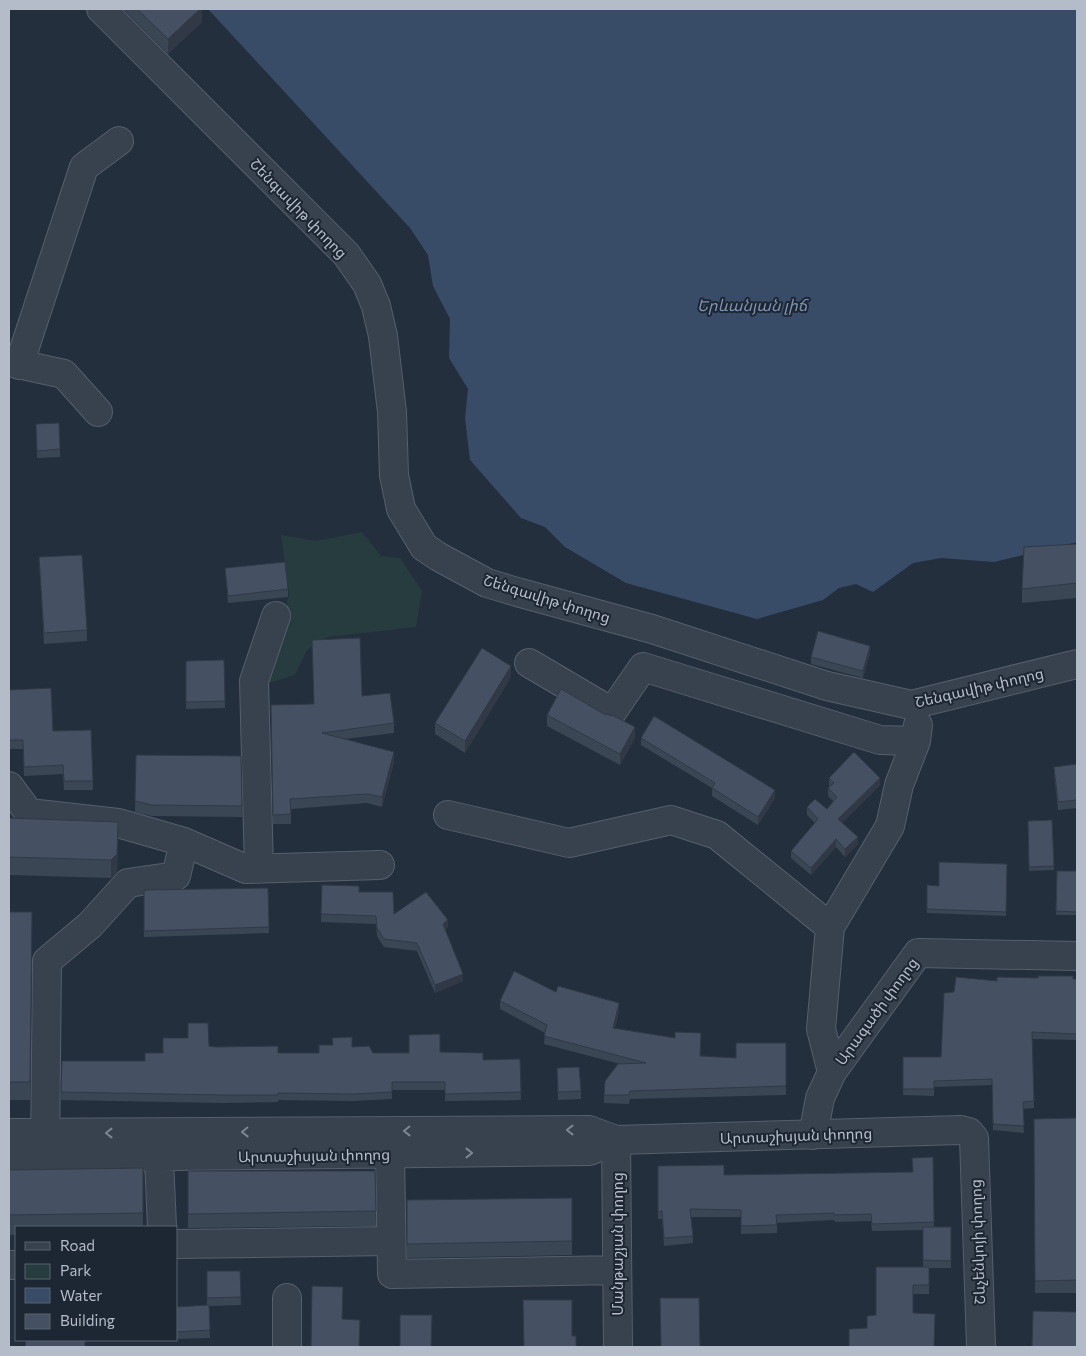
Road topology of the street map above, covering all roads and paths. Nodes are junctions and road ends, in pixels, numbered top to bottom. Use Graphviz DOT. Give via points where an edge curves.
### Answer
graph roads {
  1 [pos="100,9"];
  2 [pos="119,141"];
  3 [pos="14,363"];
  4 [pos="98,412"];
  5 [pos="276,616"];
  6 [pos="529,663"];
  7 [pos="1077,664"];
  8 [pos="911,705"];
  9 [pos="916,740"];
  10 [pos="9,786"];
  11 [pos="448,816"];
  12 [pos="184,842"];
  13 [pos="380,865"];
  14 [pos="259,869"];
  15 [pos="830,927"];
  16 [pos="1077,956"];
  17 [pos="832,1072"];
  18 [pos="9,1133"];
  19 [pos="813,1135"];
  20 [pos="974,1138"];
  21 [pos="616,1140"];
  22 [pos="158,1145"];
  23 [pos="45,1146"];
  24 [pos="390,1154"];
  25 [pos="9,1158"];
  26 [pos="162,1226"];
  27 [pos="390,1241"];
  28 [pos="178,1244"];
  29 [pos="617,1270"];
  30 [pos="287,1298"];
  31 [pos="287,1347"];
  32 [pos="618,1347"];
  33 [pos="980,1347"];
  1 -- 8 [label="street, Շենգավիթ փողոց" via="346,254 366,284 376,306 383,336 392,412 394,475 401,510 424,547 487,583 652,629 827,686"];
  2 -- 3 [label="street" via="84,167"];
  3 -- 4 [label="street" via="64,374"];
  5 -- 14 [label="street" via="254,682"];
  6 -- 9 [label="street" via="612,712 643,667 880,740"];
  7 -- 8 [label="street, Շենգավիթ փողոց"];
  8 -- 9 [label="street" via="919,726"];
  9 -- 15 [label="street" via="899,785 890,826"];
  10 -- 12 [label="street" via="29,814 118,823"];
  11 -- 15 [label="street" via="569,843 671,820 718,835"];
  12 -- 14 [label="street" via="246,868"];
  12 -- 23 [label="street" via="176,876 128,884 90,926 47,961"];
  13 -- 14 [label="street"];
  15 -- 17 [label="street" via="821,1029"];
  16 -- 17 [label="street, Արագածի փողոց" via="918,953"];
  17 -- 19 [label="street, Արագածի փողոց" via="820,1098"];
  18 -- 23 [label="street, Արտաշիսյան փողոց"];
  19 -- 20 [label="street, Արտաշիսյան փողոց" via="961,1130"];
  19 -- 21 [label="street, Արտաշիսյան փողոց"];
  20 -- 33 [label="street, Շևչենկոյի փողոց"];
  21 -- 22 [label="street, Արտաշիսյան փողոց, one-way" via="589,1130"];
  24 -- 21 [label="street, Արտաշիսյան փողոց, one-way" via="589,1151"];
  21 -- 29 [label="street, Մանթաշյան փողոց"];
  22 -- 23 [label="street, Արտաշիսյան փողոց"];
  22 -- 24 [label="street, Արտաշիսյան փողոց"];
  22 -- 26 [label="street"];
  23 -- 25 [label="street, Արտաշիսյան փողոց"];
  24 -- 27 [label="street"];
  27 -- 28 [label="street"];
  27 -- 29 [label="street" via="392,1274"];
  29 -- 32 [label="street, Մանթաշյան փողոց"];
  30 -- 31 [label="street"];
}
